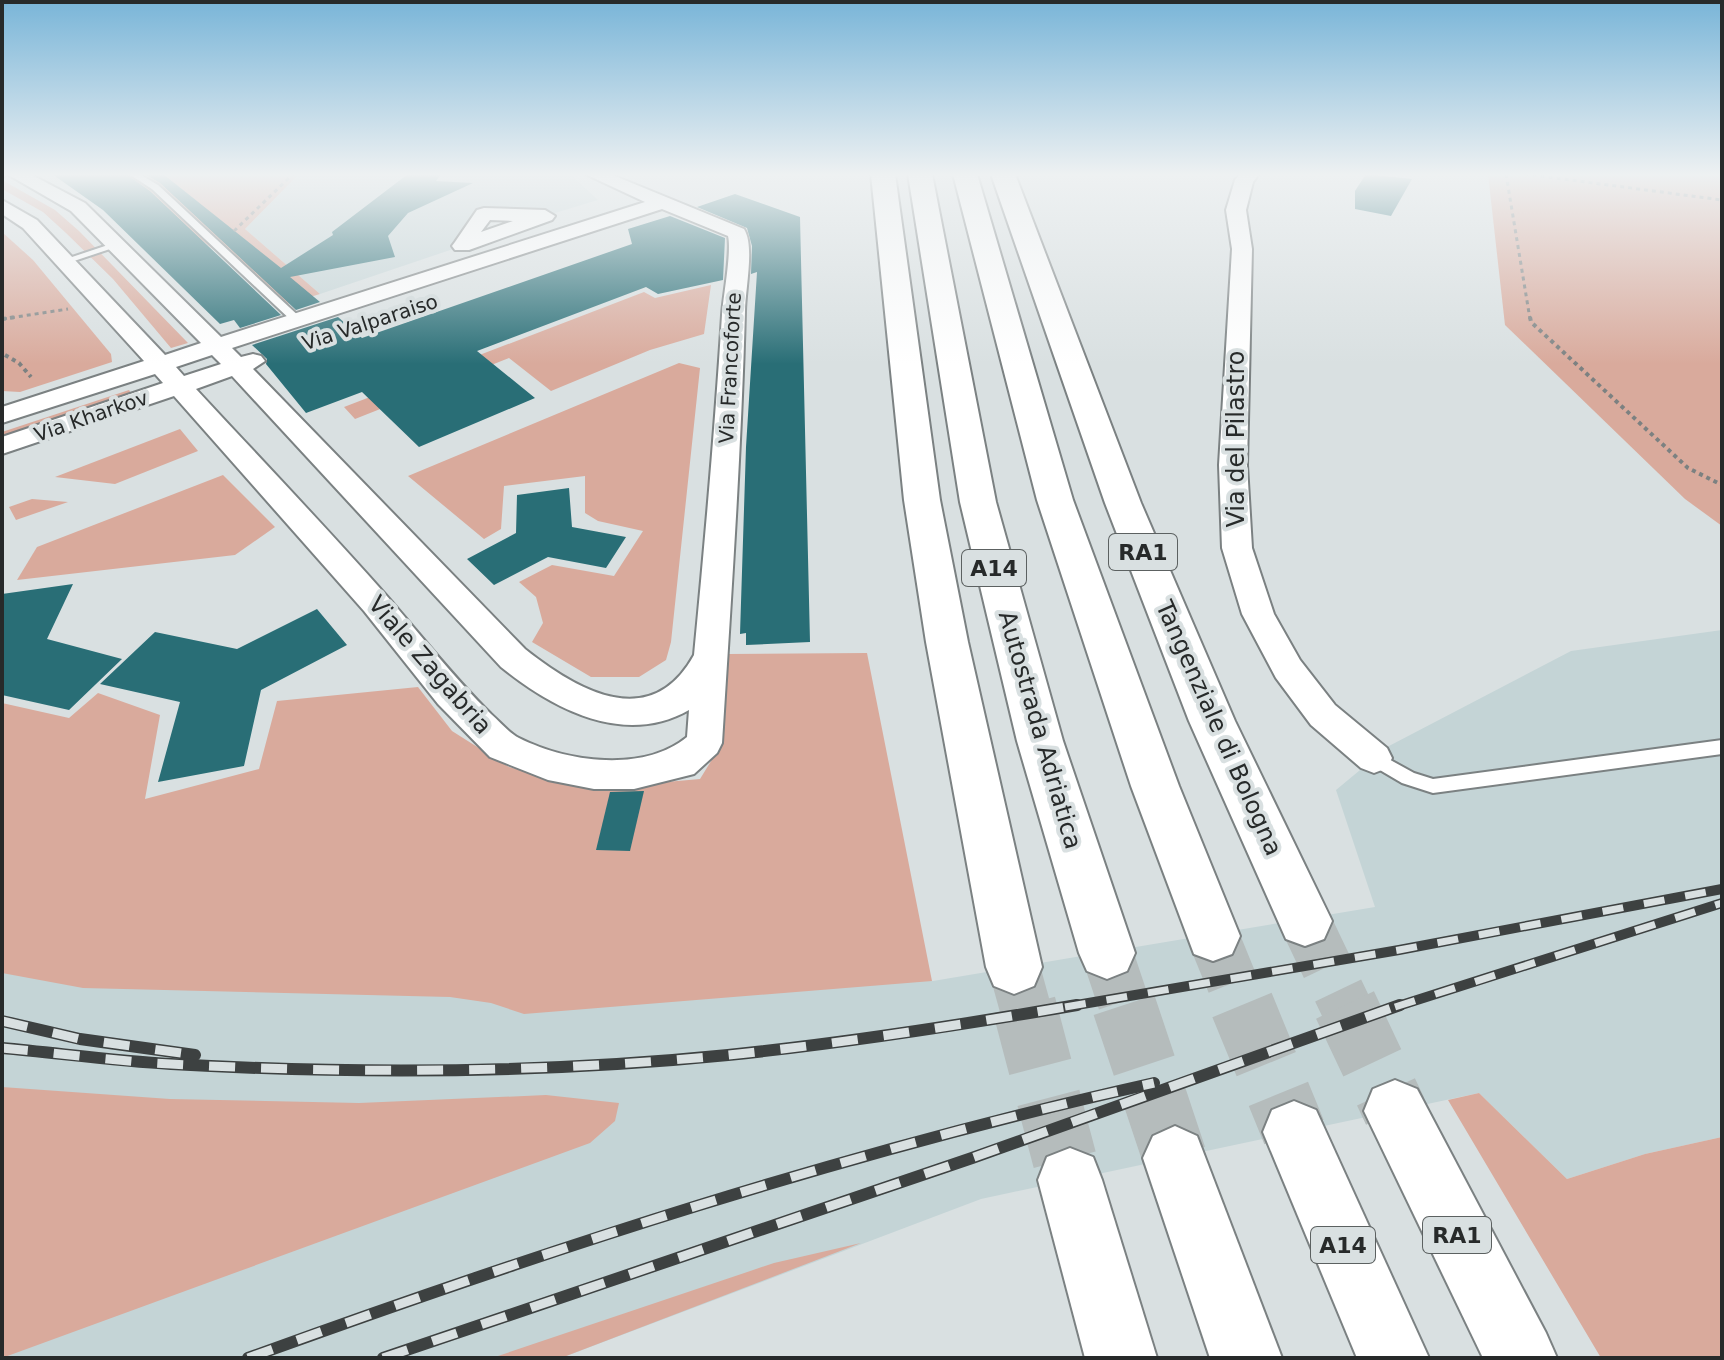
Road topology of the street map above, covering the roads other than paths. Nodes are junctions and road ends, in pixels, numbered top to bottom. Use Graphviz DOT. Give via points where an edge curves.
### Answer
graph roads {
  1 [pos="43,237"];
  2 [pos="109,237"];
  3 [pos="209,237"];
  4 [pos="557,237"];
  5 [pos="738,237"];
  6 [pos="891,237"];
  7 [pos="931,237"];
  8 [pos="983,237"];
  9 [pos="1026,237"];
  10 [pos="1030,237"];
  11 [pos="1240,237"];
  12 [pos="117,245"];
  13 [pos="513,252"];
  14 [pos="1033,258"];
  15 [pos="65,261"];
  16 [pos="535,268"];
  17 [pos="299,322"];
  18 [pos="280,352"];
  19 [pos="226,357"];
  20 [pos="170,376"];
  21 [pos="2,415"];
  22 [pos="2,446"];
  23 [pos="709,658"];
  24 [pos="1722,747"];
  25 [pos="1374,758"];
  26 [pos="1305,921"];
  27 [pos="1213,936"];
  28 [pos="1107,953"];
  29 [pos="1014,967"];
  30 [pos="1395,1111"];
  31 [pos="1294,1132"];
  32 [pos="1175,1158"];
  33 [pos="1109,1358"];
  34 [pos="1121,1358"];
  35 [pos="1246,1358"];
  36 [pos="1393,1358"];
  37 [pos="1521,1358"];
  1 -- 15 [label="street, Viale Zagabria"];
  2 -- 12 [label="street"];
  3 -- 17 [label="lane"];
  4 -- 13 [label="street, Via Valparaiso"];
  5 -- 23 [label="street, Via Francoforte"];
  6 -- 29 [label="highway" via="922,500"];
  7 -- 28 [label="highway, Autostrada Adriatica / A14" via="978,502 1040,741"];
  8 -- 27 [label="highway" via="1055,500"];
  9 -- 14 [label="highway, Tangenziale di Bologna / RA1"];
  10 -- 14 [label="highway"];
  11 -- 25 [label="street, Via del Pilastro" via="1233,465 1237,548 1258,614 1288,669 1323,715"];
  12 -- 15 [label="lane"];
  12 -- 19 [label="street"];
  13 -- 16 [label="street"];
  13 -- 17 [label="street, Via Valparaiso"];
  14 -- 26 [label="highway, Tangenziale di Bologna / RA1" via="1173,627"];
  15 -- 20 [label="street, Viale Zagabria"];
  17 -- 19 [label="street, Via Valparaiso"];
  18 -- 19 [label="street, Via Valparaiso"];
  19 -- 20 [label="street, Via Valparaiso"];
  19 -- 23 [label="street" via="513,658 552,688 594,707 649,711 678,700 697,682"];
  20 -- 21 [label="street, Via Kharkov"];
  20 -- 22 [label="street, Via Kharkov"];
  20 -- 23 [label="street, Viale Zagabria" via="375,603 450,695 503,747 594,774 634,774 681,763 704,743"];
  24 -- 25 [label="lane" via="1433,786"];
  30 -- 37 [label="highway, RA1"];
  31 -- 36 [label="highway, A14"];
  32 -- 35 [label="highway"];
  33 -- 34 [label="highway" via="1076,1204"];
}
